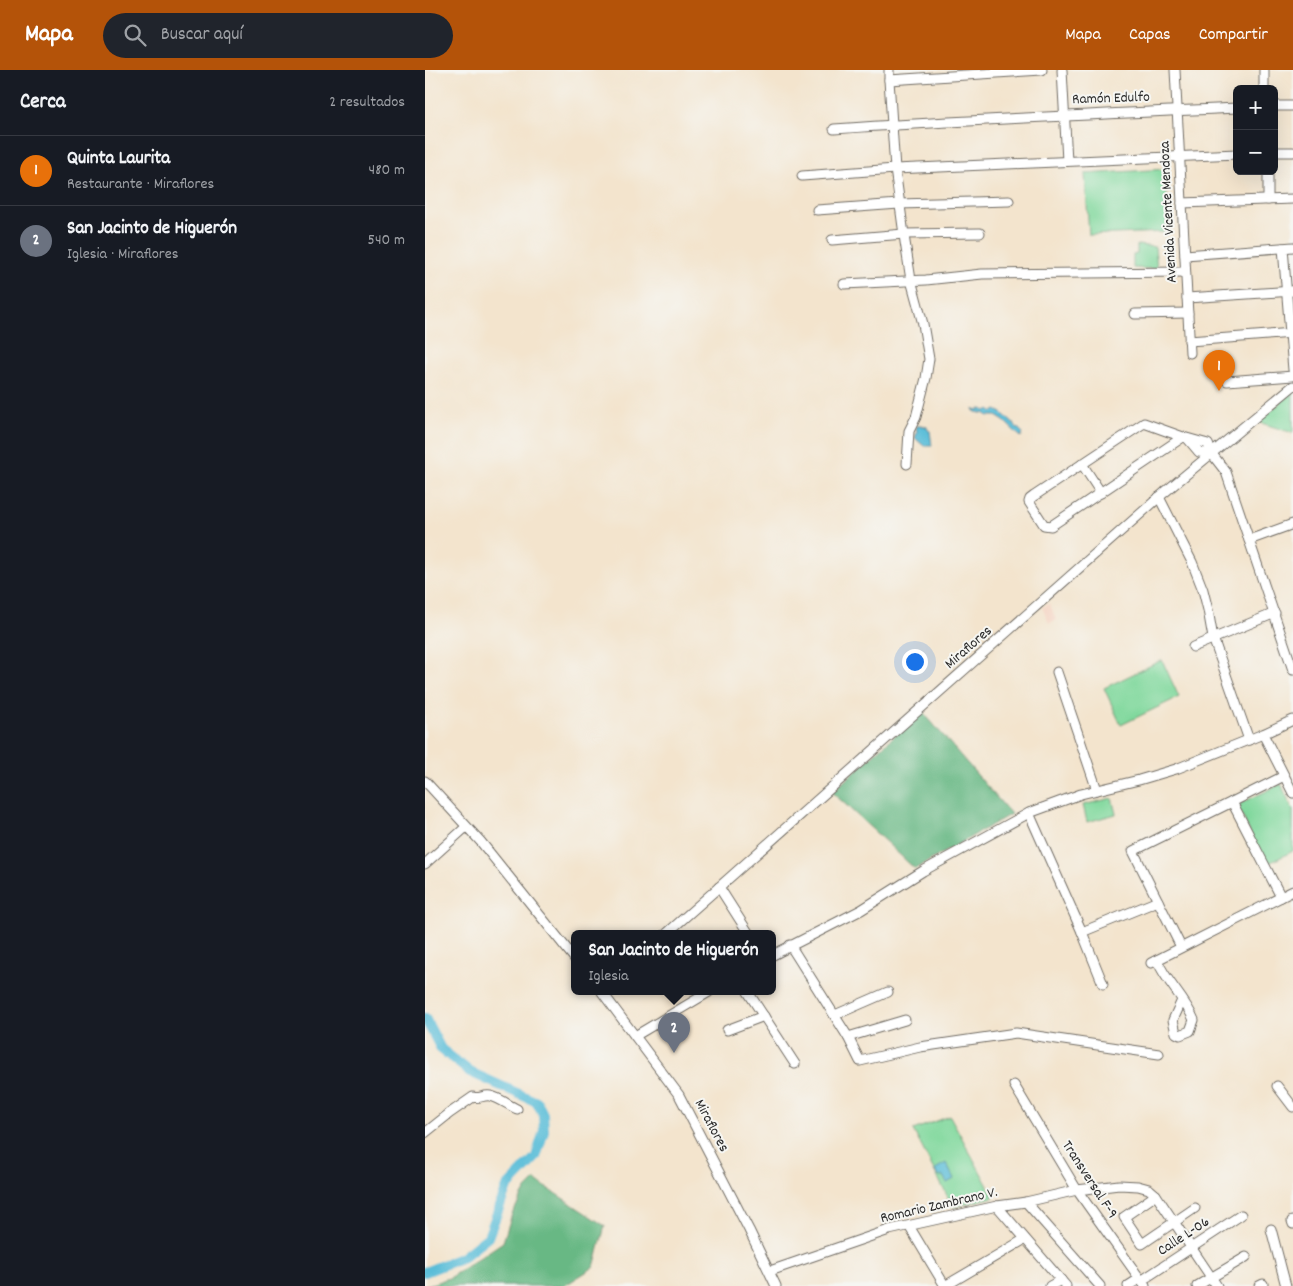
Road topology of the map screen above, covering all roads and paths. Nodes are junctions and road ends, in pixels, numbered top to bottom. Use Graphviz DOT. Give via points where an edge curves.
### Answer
graph roads {
  1 [pos="889,70"];
  2 [pos="1042,70"];
  3 [pos="1062,70"];
  4 [pos="1175,70"];
  5 [pos="1263,70"];
  6 [pos="889,80"];
  7 [pos="1265,85"];
  8 [pos="1278,106"];
  9 [pos="1293,106"];
  10 [pos="1233,108"];
  11 [pos="1177,110"];
  12 [pos="1065,115"];
  13 [pos="892,125"];
  14 [pos="834,129"];
  15 [pos="1278,152"];
  16 [pos="1293,152"];
  17 [pos="1233,154"];
  18 [pos="1180,155"];
  19 [pos="1067,161"];
  20 [pos="895,169"];
  21 [pos="1268,175"];
  22 [pos="802,176"];
  23 [pos="1293,199"];
  24 [pos="1269,200"];
  25 [pos="1009,201"];
  26 [pos="1182,203"];
  27 [pos="899,204"];
  28 [pos="817,210"];
  29 [pos="980,233"];
  30 [pos="903,234"];
  31 [pos="832,240"];
  32 [pos="1293,247"];
  33 [pos="1283,248"];
  34 [pos="1185,255"];
  35 [pos="1185,272"];
  36 [pos="911,280"];
  37 [pos="844,284"];
  38 [pos="1290,291"];
  39 [pos="1187,298"];
  40 [pos="1188,313"];
  41 [pos="1135,314"];
  42 [pos="1291,333"];
  43 [pos="1189,341"];
  44 [pos="1190,353"];
  45 [pos="1293,370"];
  46 [pos="1293,376"];
  47 [pos="1227,381"];
  48 [pos="1293,386"];
  49 [pos="1186,438"];
  50 [pos="1212,454"];
  51 [pos="907,464"];
  52 [pos="1082,464"];
  53 [pos="1101,493"];
  54 [pos="1159,497"];
  55 [pos="1293,524"];
  56 [pos="1249,540"];
  57 [pos="1275,613"];
  58 [pos="1213,638"];
  59 [pos="1193,647"];
  60 [pos="1293,670"];
  61 [pos="1057,672"];
  62 [pos="1293,720"];
  63 [pos="1263,734"];
  64 [pos="1249,740"];
  65 [pos="1284,776"];
  66 [pos="425,781"];
  67 [pos="1097,790"];
  68 [pos="1293,793"];
  69 [pos="1232,802"];
  70 [pos="1029,813"];
  71 [pos="466,827"];
  72 [pos="425,864"];
  73 [pos="719,887"];
  74 [pos="1293,891"];
  75 [pos="1281,897"];
  76 [pos="1158,900"];
  77 [pos="671,930"];
  78 [pos="746,930"];
  79 [pos="1082,932"];
  80 [pos="790,945"];
  81 [pos="1181,947"];
  82 [pos="776,953"];
  83 [pos="571,954"];
  84 [pos="1103,984"];
  85 [pos="888,992"];
  86 [pos="604,995"];
  87 [pos="704,995"];
  88 [pos="750,995"];
  89 [pos="1183,1000"];
  90 [pos="835,1015"];
  91 [pos="764,1016"];
  92 [pos="905,1020"];
  93 [pos="727,1030"];
  94 [pos="635,1036"];
  95 [pos="848,1037"];
  96 [pos="1159,1054"];
  97 [pos="795,1064"];
  98 [pos="1015,1085"];
  99 [pos="1277,1086"];
  100 [pos="1293,1106"];
  101 [pos="517,1109"];
  102 [pos="425,1133"];
  103 [pos="1077,1190"];
  104 [pos="1156,1195"];
  105 [pos="1026,1202"];
  106 [pos="997,1206"];
  107 [pos="1195,1208"];
  108 [pos="1241,1216"];
  109 [pos="1175,1222"];
  110 [pos="909,1226"];
  111 [pos="1271,1229"];
  112 [pos="1025,1239"];
  113 [pos="1192,1248"];
  114 [pos="1246,1257"];
  115 [pos="770,1271"];
  116 [pos="1212,1278"];
  117 [pos="1142,1282"];
  118 [pos="1063,1283"];
  119 [pos="775,1286"];
  120 [pos="945,1286"];
  121 [pos="1050,1286"];
  122 [pos="1100,1286"];
  123 [pos="1128,1286"];
  124 [pos="1197,1286"];
  125 [pos="1217,1286"];
  126 [pos="1286,1286"];
  1 -- 6 [label="street"];
  2 -- 6 [label="street"];
  3 -- 12 [label="street"];
  4 -- 11 [label="street, Avenida Vicente Mendoza"];
  5 -- 7 [label="street"];
  6 -- 13 [label="street"];
  8 -- 9 [label="street"];
  10 -- 11 [label="street, Ramón Edulfo"];
  11 -- 12 [label="street, Ramón Edulfo"];
  11 -- 18 [label="street, Avenida Vicente Mendoza"];
  12 -- 13 [label="street, Ramón Edulfo"];
  12 -- 19 [label="street"];
  13 -- 14 [label="street, Ramón Edulfo"];
  13 -- 20 [label="street"];
  15 -- 16 [label="street"];
  17 -- 18 [label="street"];
  18 -- 19 [label="street"];
  18 -- 26 [label="street, Avenida Vicente Mendoza"];
  19 -- 20 [label="street"];
  20 -- 22 [label="street"];
  20 -- 27 [label="street"];
  21 -- 24 [label="street"];
  23 -- 24 [label="street"];
  24 -- 26 [label="street"];
  25 -- 27 [label="street"];
  26 -- 34 [label="street, Avenida Vicente Mendoza"];
  27 -- 28 [label="street"];
  27 -- 30 [label="street"];
  29 -- 30 [label="street"];
  30 -- 31 [label="street"];
  30 -- 36 [label="street"];
  32 -- 33 [label="street"];
  33 -- 34 [label="street"];
  33 -- 38 [label="street"];
  34 -- 35 [label="street, Avenida Vicente Mendoza"];
  35 -- 36 [label="street" via="982,274"];
  35 -- 39 [label="street, Avenida Vicente Mendoza"];
  36 -- 37 [label="street"];
  36 -- 51 [label="street" via="929,360 909,431"];
  38 -- 39 [label="street"];
  38 -- 42 [label="street"];
  39 -- 40 [label="street, Avenida Vicente Mendoza"];
  40 -- 41 [label="street"];
  40 -- 43 [label="street, Avenida Vicente Mendoza"];
  42 -- 43 [label="street"];
  42 -- 45 [label="street"];
  43 -- 44 [label="street, Avenida Vicente Mendoza"];
  46 -- 47 [label="street"];
  48 -- 50 [label="street, Miraflores"];
  49 -- 50 [label="street" via="1208,444"];
  49 -- 52 [label="street" via="1144,423"];
  49 -- 53 [label="street"];
  50 -- 54 [label="street, Miraflores"];
  50 -- 56 [label="street" via="1226,472"];
  52 -- 53 [label="street"];
  52 -- 53 [label="street" via="1030,499 1039,518 1045,526 1051,526"];
  54 -- 58 [label="street" via="1192,562 1208,610"];
  54 -- 73 [label="street, Miraflores"];
  55 -- 56 [label="street"];
  56 -- 57 [label="street"];
  57 -- 58 [label="street"];
  57 -- 60 [label="street"];
  58 -- 59 [label="street"];
  58 -- 64 [label="street"];
  61 -- 67 [label="street"];
  62 -- 63 [label="street"];
  63 -- 64 [label="street"];
  63 -- 65 [label="street"];
  64 -- 67 [label="street" via="1176,769"];
  65 -- 68 [label="street"];
  65 -- 69 [label="street"];
  66 -- 71 [label="street"];
  67 -- 70 [label="street"];
  69 -- 75 [label="street"];
  69 -- 76 [label="street" via="1133,850"];
  70 -- 79 [label="street"];
  70 -- 80 [label="street" via="923,871 861,910"];
  71 -- 72 [label="street"];
  71 -- 83 [label="street"];
  73 -- 77 [label="street, Miraflores"];
  73 -- 78 [label="street"];
  74 -- 75 [label="street"];
  75 -- 81 [label="street"];
  76 -- 79 [label="street"];
  76 -- 81 [label="street"];
  79 -- 84 [label="street"];
  80 -- 82 [label="street"];
  80 -- 90 [label="street"];
  81 -- 89 [label="street" via="1154,961"];
  85 -- 90 [label="street"];
  86 -- 94 [label="street, Miraflores"];
  87 -- 94 [label="street"];
  88 -- 91 [label="street"];
  90 -- 95 [label="street"];
  91 -- 93 [label="street"];
  91 -- 97 [label="street"];
  92 -- 95 [label="street"];
  94 -- 115 [label="street, Miraflores" via="683,1103"];
  95 -- 96 [label="street" via="860,1061 921,1047 1016,1033"];
  98 -- 103 [label="street, Transversal F-9"];
  99 -- 100 [label="street"];
  101 -- 102 [label="street" via="487,1095 473,1097"];
  103 -- 104 [label="street, Romario Zambrano V." via="1138,1186"];
  103 -- 105 [label="street, Romario Zambrano V."];
  103 -- 117 [label="street, Transversal F-9"];
  104 -- 109 [label="street"];
  104 -- 109 [label="street" via="1124,1217 1140,1243"];
  105 -- 106 [label="street, Romario Zambrano V."];
  105 -- 122 [label="street"];
  106 -- 110 [label="street, Romario Zambrano V."];
  106 -- 112 [label="street"];
  107 -- 109 [label="street"];
  108 -- 113 [label="street, Calle L-06"];
  109 -- 113 [label="street"];
  110 -- 115 [label="street, Romario Zambrano V."];
  110 -- 120 [label="street"];
  111 -- 126 [label="street"];
  112 -- 118 [label="street"];
  112 -- 120 [label="street"];
  113 -- 116 [label="street"];
  113 -- 117 [label="street, Calle L-06"];
  114 -- 116 [label="street"];
  115 -- 119 [label="street, Miraflores"];
  116 -- 124 [label="street"];
  116 -- 125 [label="street"];
  117 -- 123 [label="street, Calle L-06"];
  118 -- 121 [label="street"];
}
